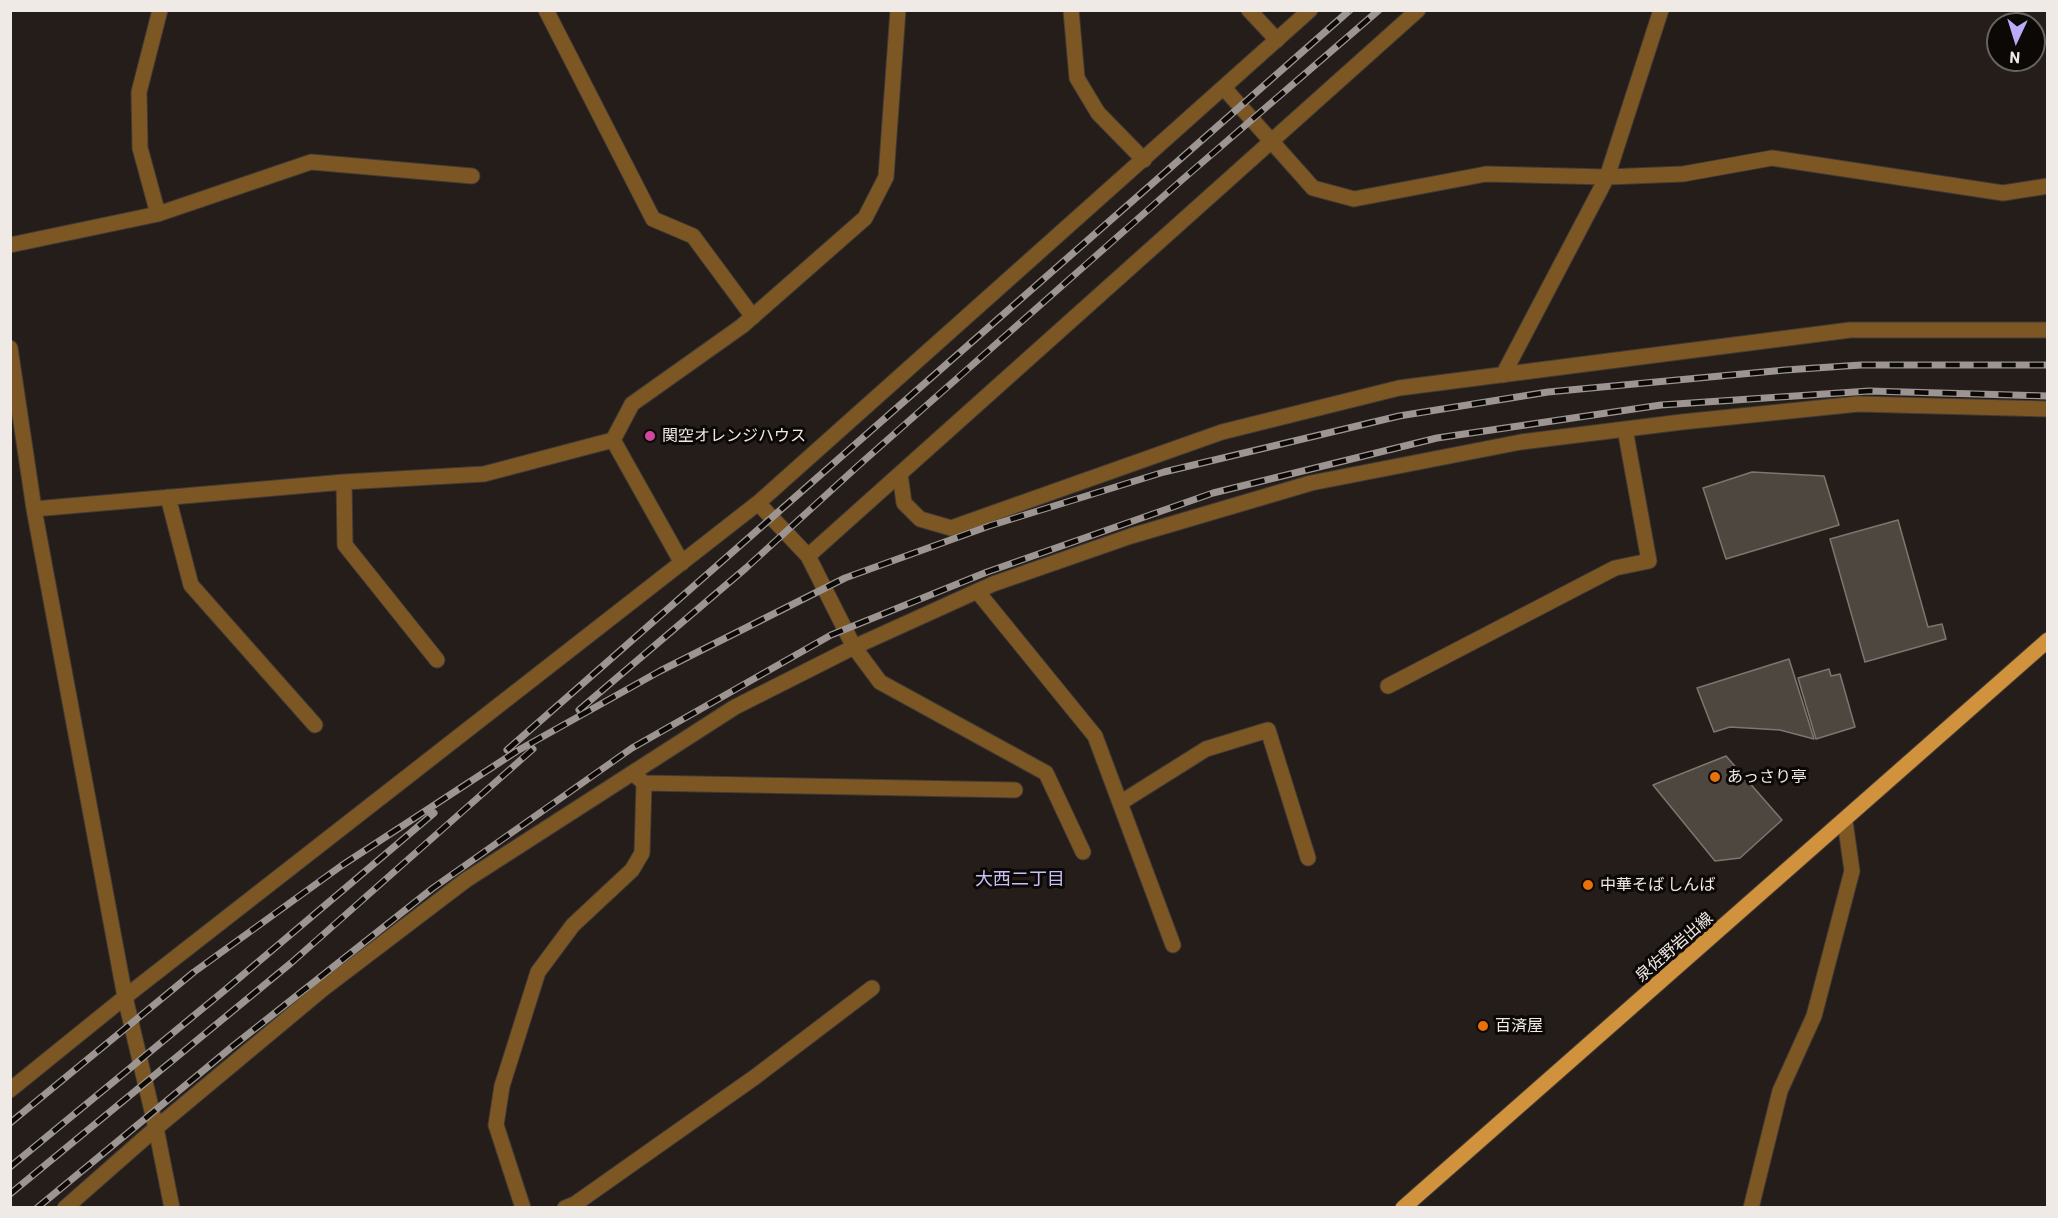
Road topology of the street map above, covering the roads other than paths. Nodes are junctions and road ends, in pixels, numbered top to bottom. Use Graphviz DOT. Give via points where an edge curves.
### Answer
graph roads {
  1 [pos="160,10"];
  2 [pos="546,10"];
  3 [pos="898,10"];
  4 [pos="1071,10"];
  5 [pos="1249,10"];
  6 [pos="1310,10"];
  7 [pos="1418,10"];
  8 [pos="1661,10"];
  9 [pos="1277,40"];
  10 [pos="1224,88"];
  11 [pos="1272,142"];
  12 [pos="1144,159"];
  13 [pos="472,176"];
  14 [pos="1607,177"];
  15 [pos="2048,186"];
  16 [pos="158,214"];
  17 [pos="10,245"];
  18 [pos="753,317"];
  19 [pos="2048,330"];
  20 [pos="10,348"];
  21 [pos="1503,375"];
  22 [pos="14,383"];
  23 [pos="2048,409"];
  24 [pos="1625,429"];
  25 [pos="613,440"];
  26 [pos="900,474"];
  27 [pos="344,482"];
  28 [pos="168,496"];
  29 [pos="759,503"];
  30 [pos="34,508"];
  31 [pos="808,556"];
  32 [pos="682,562"];
  33 [pos="977,591"];
  34 [pos="2048,640"];
  35 [pos="854,647"];
  36 [pos="437,660"];
  37 [pos="1388,686"];
  38 [pos="315,725"];
  39 [pos="639,778"];
  40 [pos="1015,790"];
  41 [pos="1120,803"];
  42 [pos="1845,821"];
  43 [pos="1083,852"];
  44 [pos="1308,858"];
  45 [pos="1173,945"];
  46 [pos="872,988"];
  47 [pos="125,997"];
  48 [pos="10,1090"];
  49 [pos="156,1128"];
  50 [pos="572,1206"];
  51 [pos="65,1208"];
  52 [pos="172,1208"];
  53 [pos="523,1208"];
  54 [pos="1403,1208"];
  55 [pos="1751,1208"];
  1 -- 16 [label="street" via="138,93 140,148"];
  2 -- 18 [label="street" via="653,219 693,236"];
  3 -- 18 [label="street" via="886,177 865,218"];
  4 -- 12 [label="street" via="1077,78 1098,113"];
  5 -- 9 [label="street"];
  6 -- 9 [label="street"];
  7 -- 11 [label="street"];
  8 -- 14 [label="street"];
  9 -- 10 [label="street"];
  10 -- 11 [label="street"];
  10 -- 12 [label="street"];
  11 -- 14 [label="street" via="1313,188 1354,199 1486,174"];
  11 -- 26 [label="street"];
  12 -- 29 [label="street"];
  13 -- 16 [label="street" via="311,162"];
  14 -- 15 [label="street" via="1683,174 1772,158 2003,193"];
  14 -- 21 [label="street"];
  16 -- 17 [label="street"];
  18 -- 25 [label="street" via="632,405"];
  19 -- 21 [label="street" via="1850,330"];
  20 -- 22 [label="street"];
  21 -- 26 [label="street" via="1399,388 1222,432 951,528 920,519 904,503"];
  22 -- 30 [label="street"];
  23 -- 24 [label="street" via="1858,404"];
  24 -- 33 [label="street" via="1521,441 1311,483 1131,536"];
  24 -- 37 [label="street" via="1649,561 1615,568"];
  25 -- 27 [label="street" via="484,474"];
  25 -- 32 [label="street"];
  26 -- 31 [label="street"];
  27 -- 28 [label="street"];
  27 -- 36 [label="street" via="345,545"];
  28 -- 30 [label="street"];
  28 -- 38 [label="street" via="190,585"];
  29 -- 31 [label="street"];
  29 -- 32 [label="street"];
  30 -- 47 [label="street"];
  31 -- 35 [label="street"];
  32 -- 47 [label="street"];
  33 -- 35 [label="street"];
  33 -- 41 [label="street" via="1095,736"];
  34 -- 42 [label="main road, 泉佐野岩出線"];
  35 -- 39 [label="street" via="735,707"];
  35 -- 43 [label="street" via="880,682 1046,773"];
  39 -- 40 [label="street"];
  39 -- 49 [label="street" via="465,880 324,988"];
  39 -- 53 [label="street" via="642,853 632,870 573,925 538,972 502,1086 496,1125"];
  41 -- 44 [label="street" via="1206,749 1268,730"];
  41 -- 45 [label="street"];
  42 -- 54 [label="main road, 泉佐野岩出線"];
  42 -- 55 [label="street" via="1852,870 1814,1016 1780,1091"];
  46 -- 50 [label="street" via="755,1077"];
  47 -- 48 [label="street"];
  47 -- 49 [label="street"];
  49 -- 51 [label="street"];
  49 -- 52 [label="street"];
}
